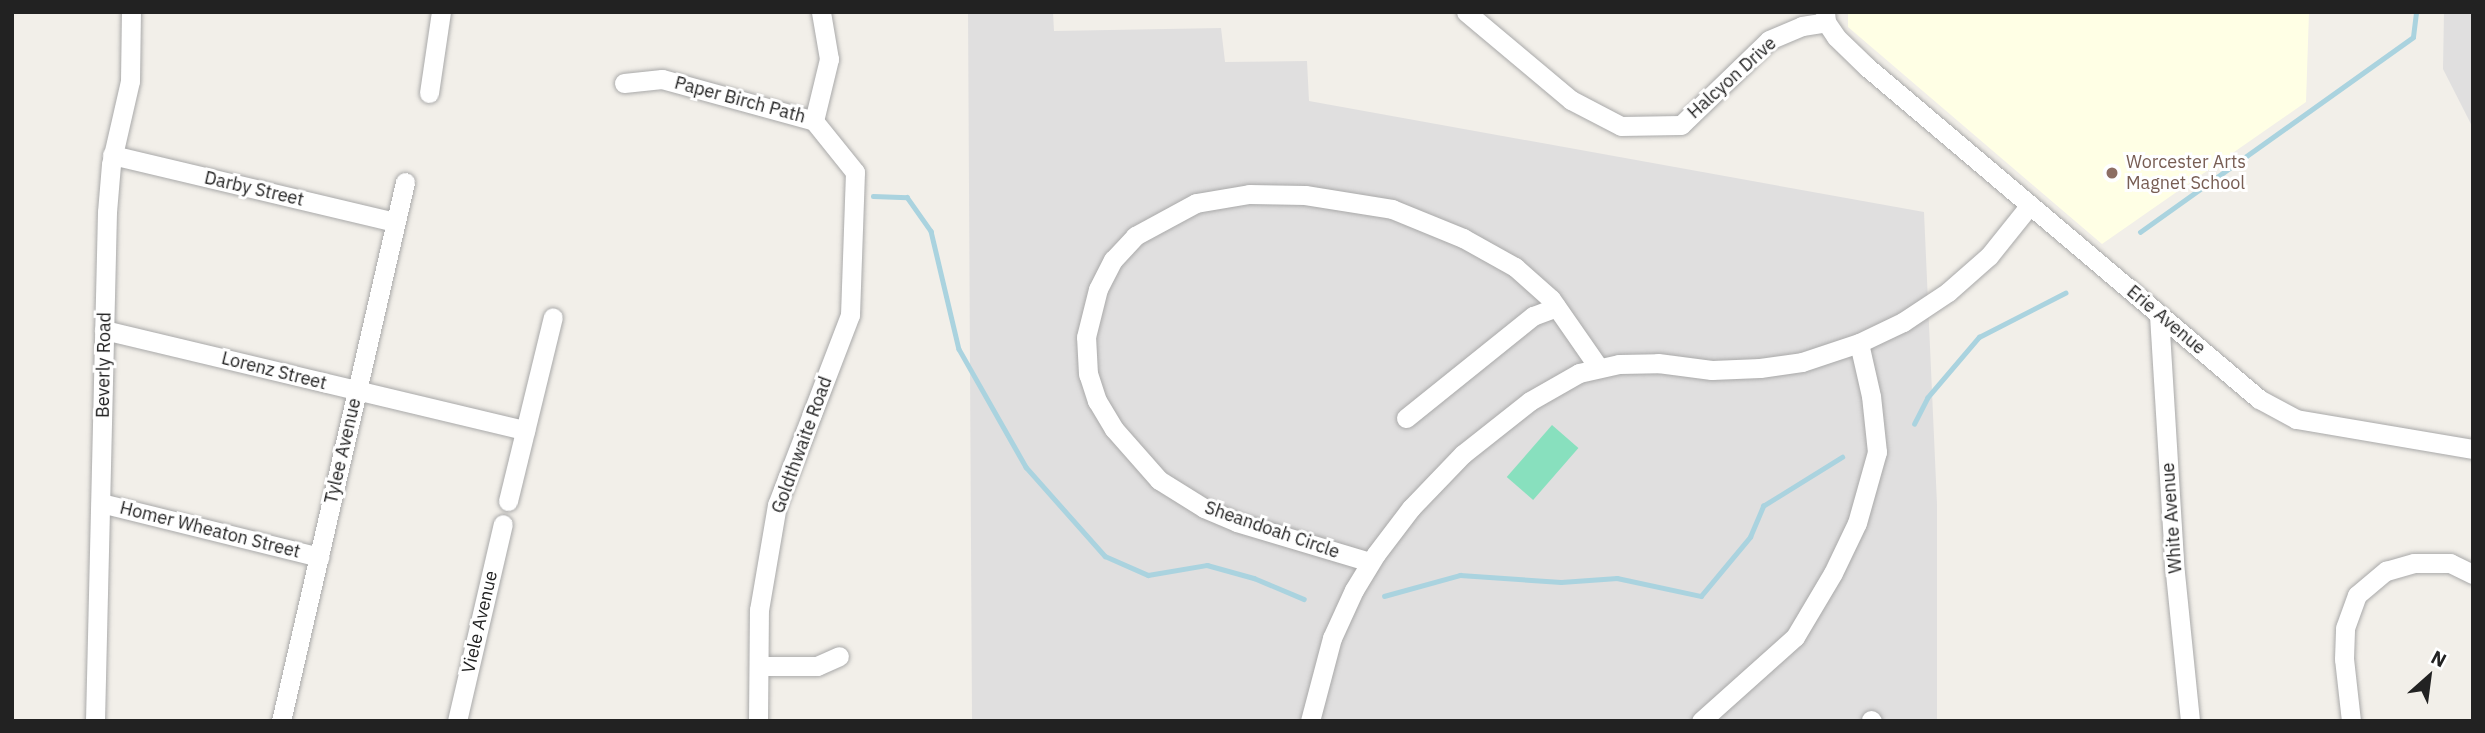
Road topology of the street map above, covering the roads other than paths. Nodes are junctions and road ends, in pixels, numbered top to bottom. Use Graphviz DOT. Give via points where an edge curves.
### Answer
graph roads {
  1 [pos="131,12"];
  2 [pos="441,12"];
  3 [pos="821,12"];
  4 [pos="1466,12"];
  5 [pos="1826,17"];
  6 [pos="624,83"];
  7 [pos="429,93"];
  8 [pos="814,121"];
  9 [pos="112,155"];
  10 [pos="405,182"];
  11 [pos="2029,206"];
  12 [pos="395,222"];
  13 [pos="1556,306"];
  14 [pos="2159,315"];
  15 [pos="552,317"];
  16 [pos="104,330"];
  17 [pos="1859,343"];
  18 [pos="1599,368"];
  19 [pos="357,391"];
  20 [pos="1406,418"];
  21 [pos="525,430"];
  22 [pos="2473,449"];
  23 [pos="508,501"];
  24 [pos="101,503"];
  25 [pos="503,524"];
  26 [pos="319,557"];
  27 [pos="1370,562"];
  28 [pos="2473,574"];
  29 [pos="839,656"];
  30 [pos="759,666"];
  31 [pos="95,721"];
  32 [pos="281,721"];
  33 [pos="457,721"];
  34 [pos="758,721"];
  35 [pos="1310,721"];
  36 [pos="1701,721"];
  37 [pos="2190,721"];
  38 [pos="2351,721"];
  1 -- 9 [label="street, Beverly Road" via="130,81"];
  2 -- 7 [label="street"];
  3 -- 8 [label="street" via="829,59"];
  4 -- 5 [label="street, Halcyon Drive" via="1571,100 1621,127 1681,125 1769,40"];
  5 -- 11 [label="street, Erie Avenue" via="1848,50"];
  6 -- 8 [label="street, Paper Birch Path" via="662,79"];
  8 -- 30 [label="street, Goldthwaite Road" via="855,172 850,315 777,505 759,610"];
  9 -- 12 [label="street, Darby Street"];
  9 -- 16 [label="street, Beverly Road"];
  10 -- 12 [label="street, Tylee Avenue"];
  11 -- 14 [label="street, Erie Avenue"];
  11 -- 17 [label="street" via="1989,256 1948,292 1903,322"];
  12 -- 19 [label="street, Tylee Avenue"];
  13 -- 18 [label="street, Sheandoah Circle"];
  13 -- 20 [label="street" via="1534,316"];
  13 -- 27 [label="street, Sheandoah Circle" via="1515,267 1464,238 1392,209 1305,195 1249,194 1196,203 1147,227 1113,260 1092,304 1086,360 1097,401 1133,453 1159,480 1204,508"];
  14 -- 22 [label="street, Erie Avenue" via="2259,399 2286,415 2346,430"];
  14 -- 37 [label="street, White Avenue" via="2175,573"];
  15 -- 21 [label="street"];
  16 -- 19 [label="street, Lorenz Street"];
  16 -- 24 [label="street, Beverly Road"];
  17 -- 18 [label="street" via="1802,362 1760,368 1712,370 1658,363"];
  17 -- 36 [label="street" via="1877,452 1857,523 1795,637"];
  18 -- 27 [label="street" via="1549,388 1463,454 1411,508"];
  19 -- 21 [label="street, Lorenz Street"];
  19 -- 26 [label="street, Tylee Avenue"];
  21 -- 23 [label="street"];
  24 -- 26 [label="street, Homer Wheaton Street"];
  24 -- 31 [label="street, Beverly Road"];
  25 -- 33 [label="street, Viele Avenue"];
  26 -- 32 [label="street, Tylee Avenue"];
  27 -- 35 [label="street" via="1332,638"];
  28 -- 38 [label="street" via="2451,563 2414,563 2386,571 2357,595 2345,628"];
  29 -- 30 [label="street" via="817,666"];
  30 -- 34 [label="street, Goldthwaite Road"];
}
